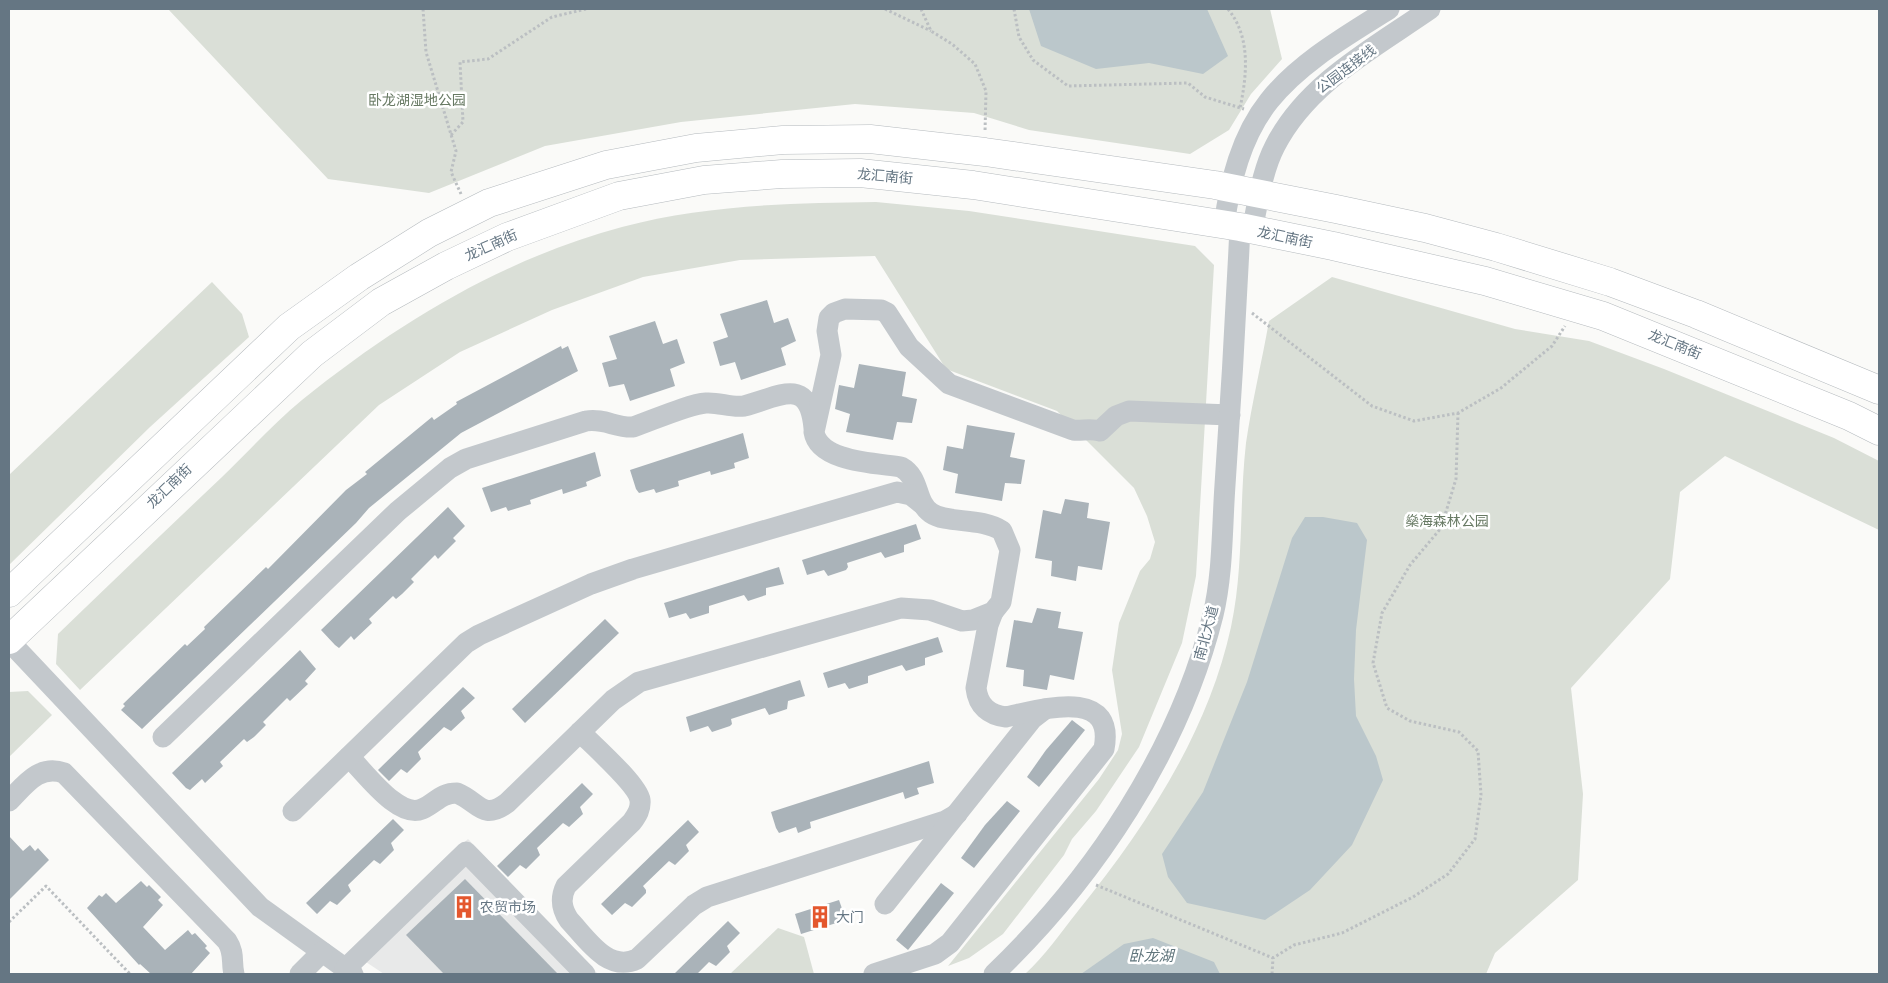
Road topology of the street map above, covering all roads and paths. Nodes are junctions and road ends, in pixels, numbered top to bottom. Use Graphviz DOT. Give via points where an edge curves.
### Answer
graph roads {
  1 [pos="423,9"];
  2 [pos="586,9"];
  3 [pos="885,9"];
  4 [pos="921,9"];
  5 [pos="1014,9"];
  6 [pos="1228,9"];
  7 [pos="1390,9"];
  8 [pos="1430,9"];
  9 [pos="931,30"];
  10 [pos="1240,107"];
  11 [pos="1238,116"];
  12 [pos="1260,116"];
  13 [pos="451,135"];
  14 [pos="985,152"];
  15 [pos="1229,188"];
  16 [pos="1260,194"];
  17 [pos="469,213"];
  18 [pos="1239,228"];
  19 [pos="1333,246"];
  20 [pos="1236,300"];
  21 [pos="1603,316"];
  22 [pos="1566,324"];
  23 [pos="828,367"];
  24 [pos="1879,390"];
  25 [pos="782,393"];
  26 [pos="1458,413"];
  27 [pos="1230,415"];
  28 [pos="1879,431"];
  29 [pos="814,432"];
  30 [pos="910,474"];
  31 [pos="897,492"];
  32 [pos="921,503"];
  33 [pos="9,593"];
  34 [pos="993,612"];
  35 [pos="962,621"];
  36 [pos="9,640"];
  37 [pos="984,644"];
  38 [pos="1045,710"];
  39 [pos="1006,717"];
  40 [pos="580,732"];
  41 [pos="163,737"];
  42 [pos="1016,739"];
  43 [pos="349,757"];
  44 [pos="9,801"];
  45 [pos="293,811"];
  46 [pos="957,814"];
  47 [pos="880,842"];
  48 [pos="906,877"];
  49 [pos="1079,878"];
  50 [pos="885,904"];
  51 [pos="9,922"];
  52 [pos="322,952"];
  53 [pos="1274,958"];
  54 [pos="349,971"];
  55 [pos="130,974"];
  56 [pos="234,974"];
  57 [pos="300,974"];
  58 [pos="585,974"];
  59 [pos="874,974"];
  60 [pos="994,974"];
  61 [pos="1272,974"];
  1 -- 13 [label="path" via="426,52"];
  2 -- 13 [label="path" via="552,17 488,59 460,62 464,122"];
  3 -- 9 [label="path"];
  4 -- 9 [label="path"];
  5 -- 10 [label="path" via="1019,37 1033,60 1068,86 1188,83 1205,97"];
  6 -- 10 [label="path" via="1238,22 1247,60"];
  7 -- 12 [label="street, 公园连接线" via="1339,40 1302,69 1269,101"];
  8 -- 16 [label="street, 公园连接线" via="1317,89 1291,118 1274,147"];
  9 -- 14 [label="path" via="976,64 986,91"];
  10 -- 11 [label="path"];
  10 -- 12 [label="path"];
  12 -- 15 [label="street, 公园连接线" via="1248,136"];
  13 -- 17 [label="path" via="456,151 451,172"];
  14 -- 15 [label="main road"];
  14 -- 17 [label="main road" via="870,139 783,140 696,148 606,165 489,203"];
  15 -- 16 [label="main road"];
  15 -- 18 [label="street, 公园连接线"];
  16 -- 18 [label="street, 公园连接线"];
  16 -- 24 [label="main road" via="1425,228 1610,282"];
  17 -- 33 [label="main road" via="429,233 366,272 289,327"];
  18 -- 19 [label="main road, 龙汇南街"];
  18 -- 20 [label="street, 南北大道"];
  18 -- 36 [label="main road, 龙汇南街" via="973,185 860,173 704,180 619,196 507,237 381,302 312,354"];
  19 -- 21 [label="main road, 龙汇南街" via="1485,281"];
  19 -- 22 [label="main road"];
  20 -- 26 [label="path" via="1372,406 1414,422"];
  20 -- 27 [label="street, 南北大道"];
  21 -- 22 [label="main road" via="1583,326"];
  21 -- 28 [label="main road, 龙汇南街"];
  22 -- 26 [label="path" via="1552,346 1523,370 1501,388"];
  23 -- 25 [label="street" via="815,382"];
  23 -- 27 [label="street" via="831,355 826,324 829,318 841,310 874,308 887,313 909,347 949,384 1072,430 1093,428 1100,431 1116,416 1129,411"];
  23 -- 29 [label="street"];
  25 -- 29 [label="street" via="796,394 808,403"];
  25 -- 41 [label="street" via="743,406 704,403 633,427 597,419 586,420 458,463 398,511"];
  26 -- 53 [label="path" via="1456,479 1441,528 1410,565 1382,613 1373,664 1387,708 1410,721 1458,732 1478,751 1481,794 1475,839 1448,874 1413,897 1342,934 1294,945"];
  27 -- 49 [label="street, 南北大道" via="1220,561 1213,614 1199,662 1182,710 1146,779"];
  29 -- 30 [label="street" via="819,446 828,453 901,467"];
  30 -- 31 [label="street" via="909,482"];
  30 -- 32 [label="street" via="917,484"];
  31 -- 32 [label="street" via="911,495"];
  31 -- 43 [label="street" via="626,572 591,584 479,635 466,643"];
  32 -- 34 [label="street" via="935,515 984,523 1002,531 1010,550 1001,602"];
  34 -- 35 [label="street"];
  34 -- 37 [label="street"];
  35 -- 37 [label="street" via="979,631"];
  35 -- 40 [label="street" via="930,610 901,608 658,676 629,688"];
  36 -- 52 [label="street" via="260,907"];
  37 -- 39 [label="street" via="977,697 984,709"];
  38 -- 39 [label="street"];
  38 -- 42 [label="street" via="1037,714"];
  38 -- 59 [label="street" via="1086,707 1098,716 1105,732 1098,758 950,943 935,954"];
  39 -- 42 [label="street" via="1018,728"];
  40 -- 43 [label="street" via="507,803 491,811 483,810 457,793 440,796 422,810 406,810"];
  40 -- 47 [label="street" via="633,786 640,798 638,814 632,822 566,886 561,899 569,920 604,956 616,963 630,963 637,959 694,905 707,897"];
  42 -- 46 [label="street"];
  43 -- 45 [label="street"];
  44 -- 56 [label="street" via="40,772 56,770 64,773 227,941 234,958"];
  46 -- 47 [label="street"];
  46 -- 48 [label="street"];
  47 -- 48 [label="street" via="895,845 901,850 908,864"];
  48 -- 50 [label="street"];
  49 -- 53 [label="path"];
  49 -- 60 [label="street, 南北大道" via="1046,921"];
  51 -- 55 [label="path" via="46,886"];
  52 -- 54 [label="street"];
  52 -- 57 [label="street"];
  53 -- 61 [label="path"];
  54 -- 58 [label="street" via="466,852"];
}
